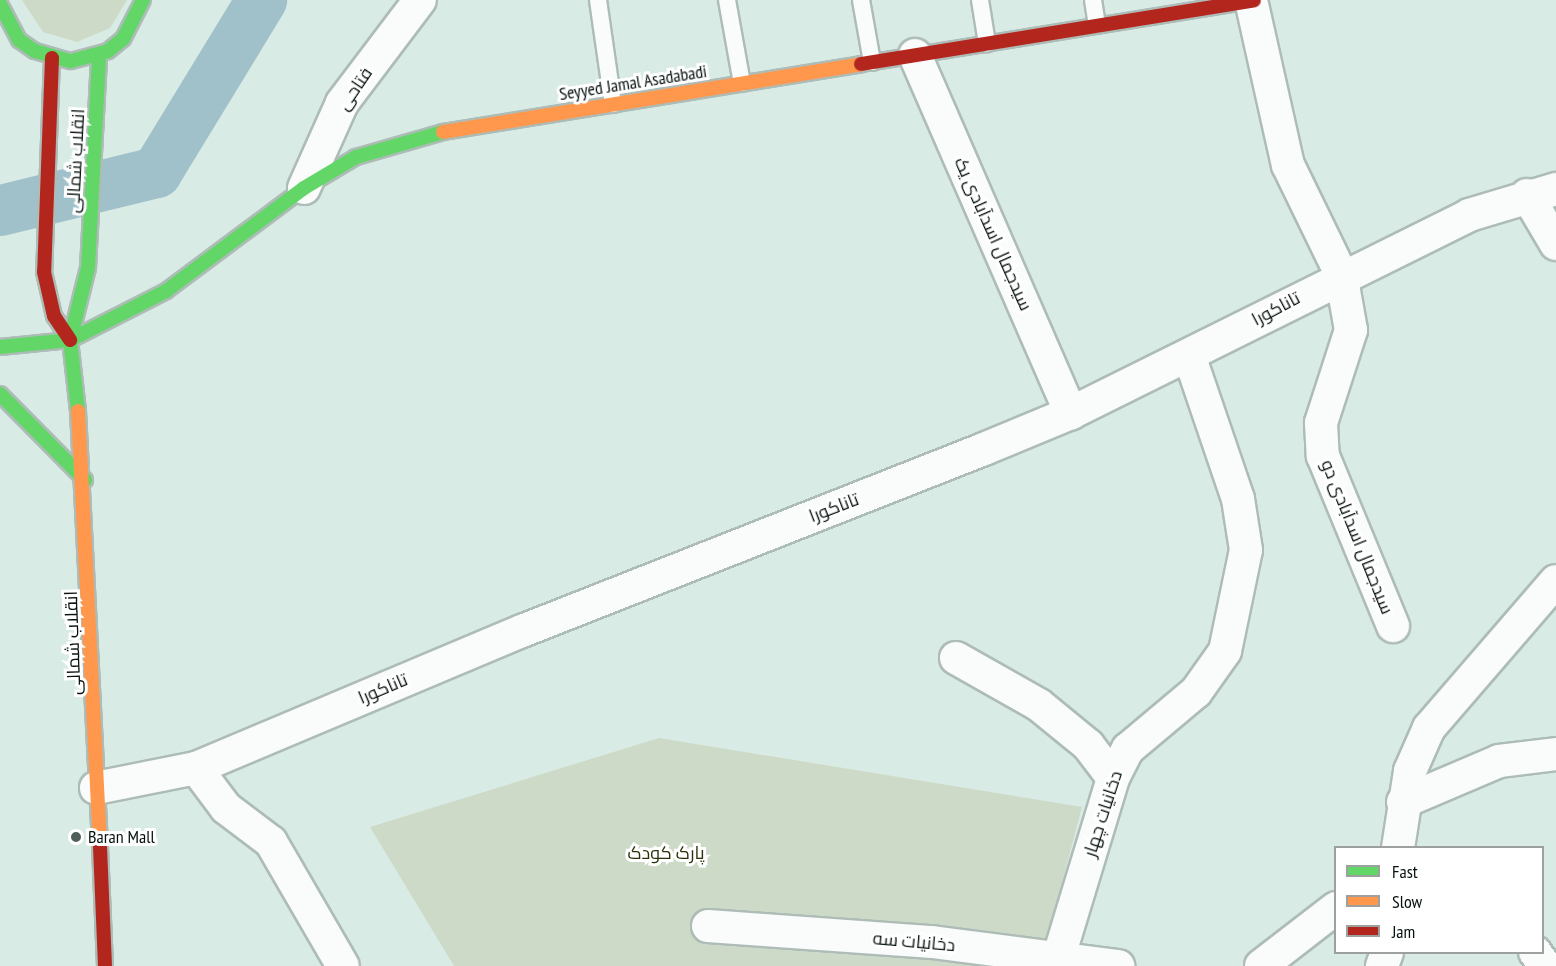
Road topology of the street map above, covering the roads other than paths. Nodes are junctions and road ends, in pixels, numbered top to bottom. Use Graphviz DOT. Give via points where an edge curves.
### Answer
graph roads {
  1 [pos="143,0"];
  2 [pos="420,0"];
  3 [pos="597,0"];
  4 [pos="727,0"];
  5 [pos="861,0"];
  6 [pos="980,0"];
  7 [pos="1093,0"];
  8 [pos="1252,0"];
  9 [pos="0,4"];
  10 [pos="1208,4"];
  11 [pos="1097,25"];
  12 [pos="987,43"];
  13 [pos="99,55"];
  14 [pos="915,55"];
  15 [pos="52,58"];
  16 [pos="872,62"];
  17 [pos="742,83"];
  18 [pos="613,104"];
  19 [pos="304,188"];
  20 [pos="1541,192"];
  21 [pos="1556,244"];
  22 [pos="1341,274"];
  23 [pos="70,340"];
  24 [pos="0,347"];
  25 [pos="1189,355"];
  26 [pos="0,394"];
  27 [pos="1071,413"];
  28 [pos="85,480"];
  29 [pos="1556,581"];
  30 [pos="1393,626"];
  31 [pos="956,658"];
  32 [pos="1556,754"];
  33 [pos="196,768"];
  34 [pos="1113,778"];
  35 [pos="96,788"];
  36 [pos="1403,802"];
  37 [pos="1396,846"];
  38 [pos="1334,909"];
  39 [pos="708,926"];
  40 [pos="102,947"];
  41 [pos="88,960"];
  42 [pos="1057,961"];
  43 [pos="105,966"];
  44 [pos="343,966"];
  45 [pos="1118,966"];
  46 [pos="1261,966"];
  1 -- 13 [label="main road" via="123,39"];
  2 -- 19 [label="street, فتاحی" via="342,103"];
  3 -- 18 [label="lane"];
  4 -- 17 [label="lane"];
  5 -- 16 [label="lane"];
  6 -- 12 [label="lane"];
  7 -- 11 [label="lane"];
  8 -- 10 [label="main road, Seyyed Jamal Asadabadi"];
  8 -- 22 [label="street, سیدجمال اسدآبادی دو" via="1288,165"];
  9 -- 15 [label="main road" via="19,40"];
  10 -- 11 [label="main road, Seyyed Jamal Asadabadi"];
  11 -- 12 [label="main road, Seyyed Jamal Asadabadi"];
  12 -- 14 [label="main road, Seyyed Jamal Asadabadi"];
  13 -- 15 [label="main road" via="71,61"];
  13 -- 23 [label="main road, انقلاب شمالی" via="88,268"];
  14 -- 16 [label="main road, Seyyed Jamal Asadabadi"];
  14 -- 27 [label="street, سیدجمال اسدآبادی یک"];
  15 -- 23 [label="main road, انقلاب شمالی" via="44,272 54,316"];
  16 -- 17 [label="main road, Seyyed Jamal Asadabadi"];
  17 -- 18 [label="main road, Seyyed Jamal Asadabadi"];
  18 -- 19 [label="main road, Seyyed Jamal Asadabadi" via="412,137 356,157"];
  19 -- 23 [label="main road, Seyyed Jamal Asadabadi" via="166,291"];
  20 -- 21 [label="street"];
  20 -- 22 [label="street, تاناکورا" via="1468,215"];
  22 -- 25 [label="street, تاناکورا"];
  22 -- 30 [label="street, سیدجمال اسدآبادی دو" via="1351,330 1321,423 1323,456"];
  23 -- 24 [label="main road"];
  23 -- 28 [label="main road, انقلاب شمالی"];
  25 -- 27 [label="street, تاناکورا"];
  25 -- 34 [label="street, دخانیات چهار" via="1238,499 1246,550 1225,651 1196,692 1128,749"];
  26 -- 28 [label="main road"];
  27 -- 33 [label="street, تاناکورا" via="522,631"];
  28 -- 35 [label="main road, انقلاب شمالی"];
  29 -- 36 [label="street" via="1429,728"];
  31 -- 34 [label="street" via="1039,705 1088,745"];
  32 -- 36 [label="street" via="1499,761"];
  33 -- 35 [label="street, تاناکورا"];
  33 -- 44 [label="street" via="226,808 271,842"];
  34 -- 42 [label="street, دخانیات چهار"];
  35 -- 40 [label="main road, انقلاب شمالی"];
  36 -- 37 [label="street"];
  38 -- 46 [label="street"];
  39 -- 42 [label="street, دخانیات سه"];
  40 -- 41 [label="main road"];
  40 -- 43 [label="main road, انقلاب شمالی"];
  42 -- 45 [label="street, دخانیات سه"];
}
